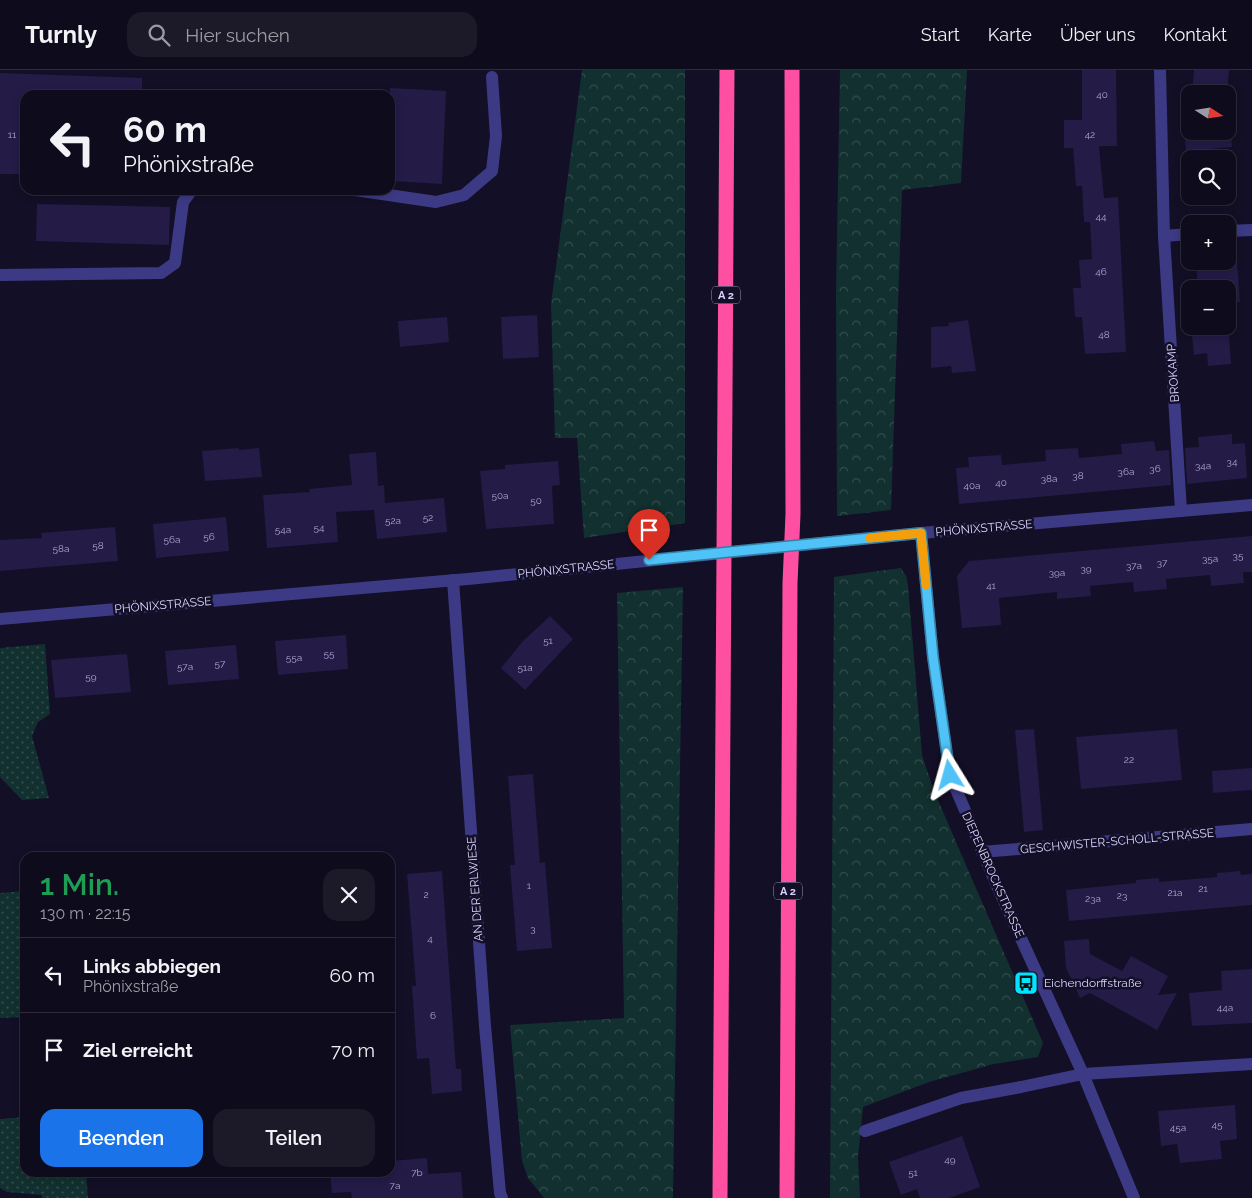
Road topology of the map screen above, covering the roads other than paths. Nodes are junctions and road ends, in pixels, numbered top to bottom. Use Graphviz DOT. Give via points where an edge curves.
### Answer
graph roads {
  1 [pos="727,70"];
  2 [pos="792,70"];
  3 [pos="1160,70"];
  4 [pos="492,77"];
  5 [pos="188,195"];
  6 [pos="389,195"];
  7 [pos="1252,230"];
  8 [pos="1236,231"];
  9 [pos="1181,235"];
  10 [pos="1164,236"];
  11 [pos="0,275"];
  12 [pos="1252,505"];
  13 [pos="1181,511"];
  14 [pos="921,533"];
  15 [pos="452,580"];
  16 [pos="0,619"];
  17 [pos="1252,829"];
  18 [pos="982,852"];
  19 [pos="1252,1064"];
  20 [pos="1083,1074"];
  21 [pos="865,1131"];
  22 [pos="502,1198"];
  23 [pos="720,1198"];
  24 [pos="787,1198"];
  25 [pos="1134,1198"];
  1 -- 23 [label="highway, A 2"];
  2 -- 24 [label="highway, A 2"];
  3 -- 10 [label="street, BROKAMP"];
  4 -- 6 [label="street" via="496,136 492,171 464,195 436,202"];
  5 -- 11 [label="street" via="183,202 175,263 161,273"];
  7 -- 8 [label="street"];
  9 -- 10 [label="street"];
  10 -- 13 [label="street, BROKAMP"];
  12 -- 13 [label="street, PHÖNIXSTRASSE"];
  13 -- 14 [label="street, PHÖNIXSTRASSE"];
  14 -- 15 [label="street, PHÖNIXSTRASSE"];
  14 -- 18 [label="street, DIEPENBROCKSTRASSE" via="933,657 950,775"];
  15 -- 16 [label="street, PHÖNIXSTRASSE"];
  15 -- 22 [label="street, AN DER ERLWIESE" via="485,1026"];
  17 -- 18 [label="street, GESCHWISTER-SCHOLL-STRASSE"];
  18 -- 20 [label="street, DIEPENBROCKSTRASSE"];
  19 -- 20 [label="street"];
  20 -- 21 [label="street" via="960,1098"];
  20 -- 25 [label="street, DIEPENBROCKSTRASSE"];
}
